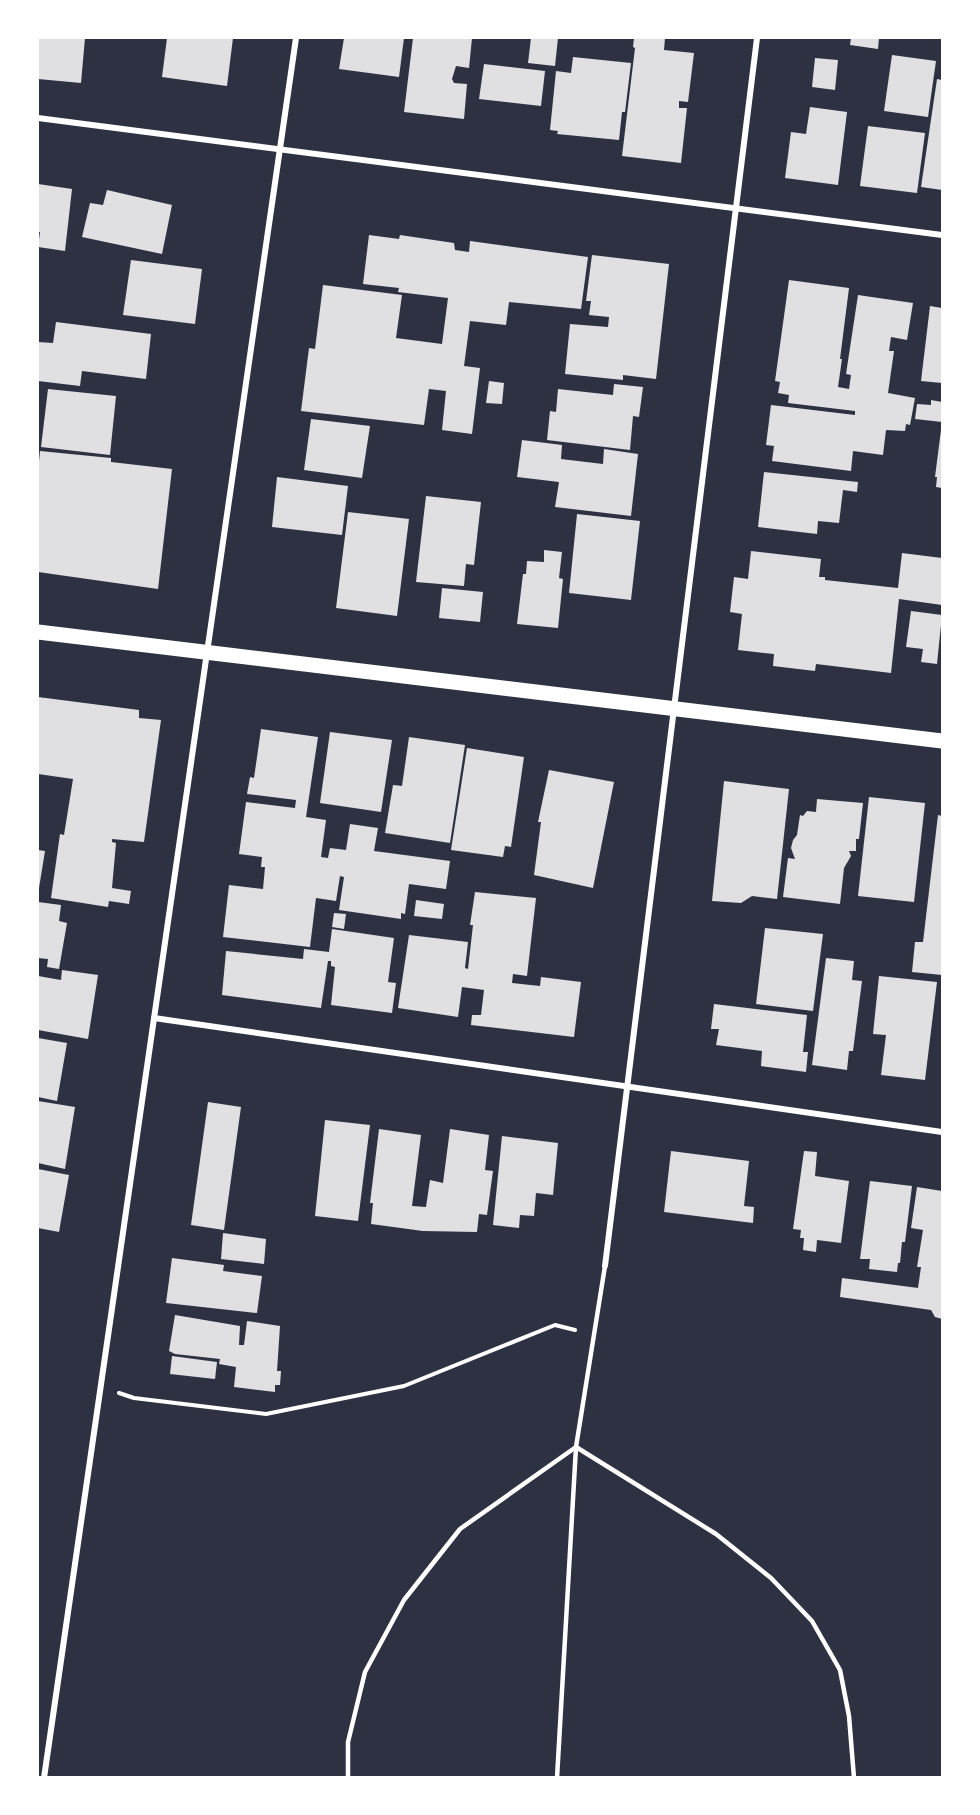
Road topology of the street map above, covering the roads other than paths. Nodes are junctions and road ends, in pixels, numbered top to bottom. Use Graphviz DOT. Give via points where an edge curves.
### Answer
graph roads {
  1 [pos="296,38"];
  2 [pos="757,38"];
  3 [pos="38,118"];
  4 [pos="279,149"];
  5 [pos="736,208"];
  6 [pos="942,235"];
  7 [pos="38,632"];
  8 [pos="207,653"];
  9 [pos="674,708"];
  10 [pos="942,741"];
  11 [pos="154,1018"];
  12 [pos="627,1086"];
  13 [pos="942,1132"];
  14 [pos="605,1266"];
  15 [pos="576,1446"];
  16 [pos="44,1778"];
  17 [pos="348,1778"];
  18 [pos="557,1778"];
  19 [pos="854,1778"];
  1 -- 4 [label="street"];
  2 -- 5 [label="street"];
  3 -- 4 [label="street"];
  4 -- 5 [label="street"];
  4 -- 8 [label="street"];
  5 -- 6 [label="street"];
  5 -- 9 [label="street"];
  7 -- 8 [label="main road"];
  8 -- 9 [label="main road"];
  8 -- 11 [label="street"];
  9 -- 10 [label="main road"];
  9 -- 12 [label="street"];
  11 -- 12 [label="street"];
  11 -- 16 [label="street"];
  12 -- 13 [label="street"];
  12 -- 14 [label="street"];
  14 -- 15 [label="lane"];
  15 -- 17 [label="lane" via="460,1528 404,1600 366,1672 348,1742"];
  15 -- 18 [label="lane"];
  15 -- 19 [label="lane" via="716,1534 771,1578 812,1621 840,1670 849,1716"];
}
